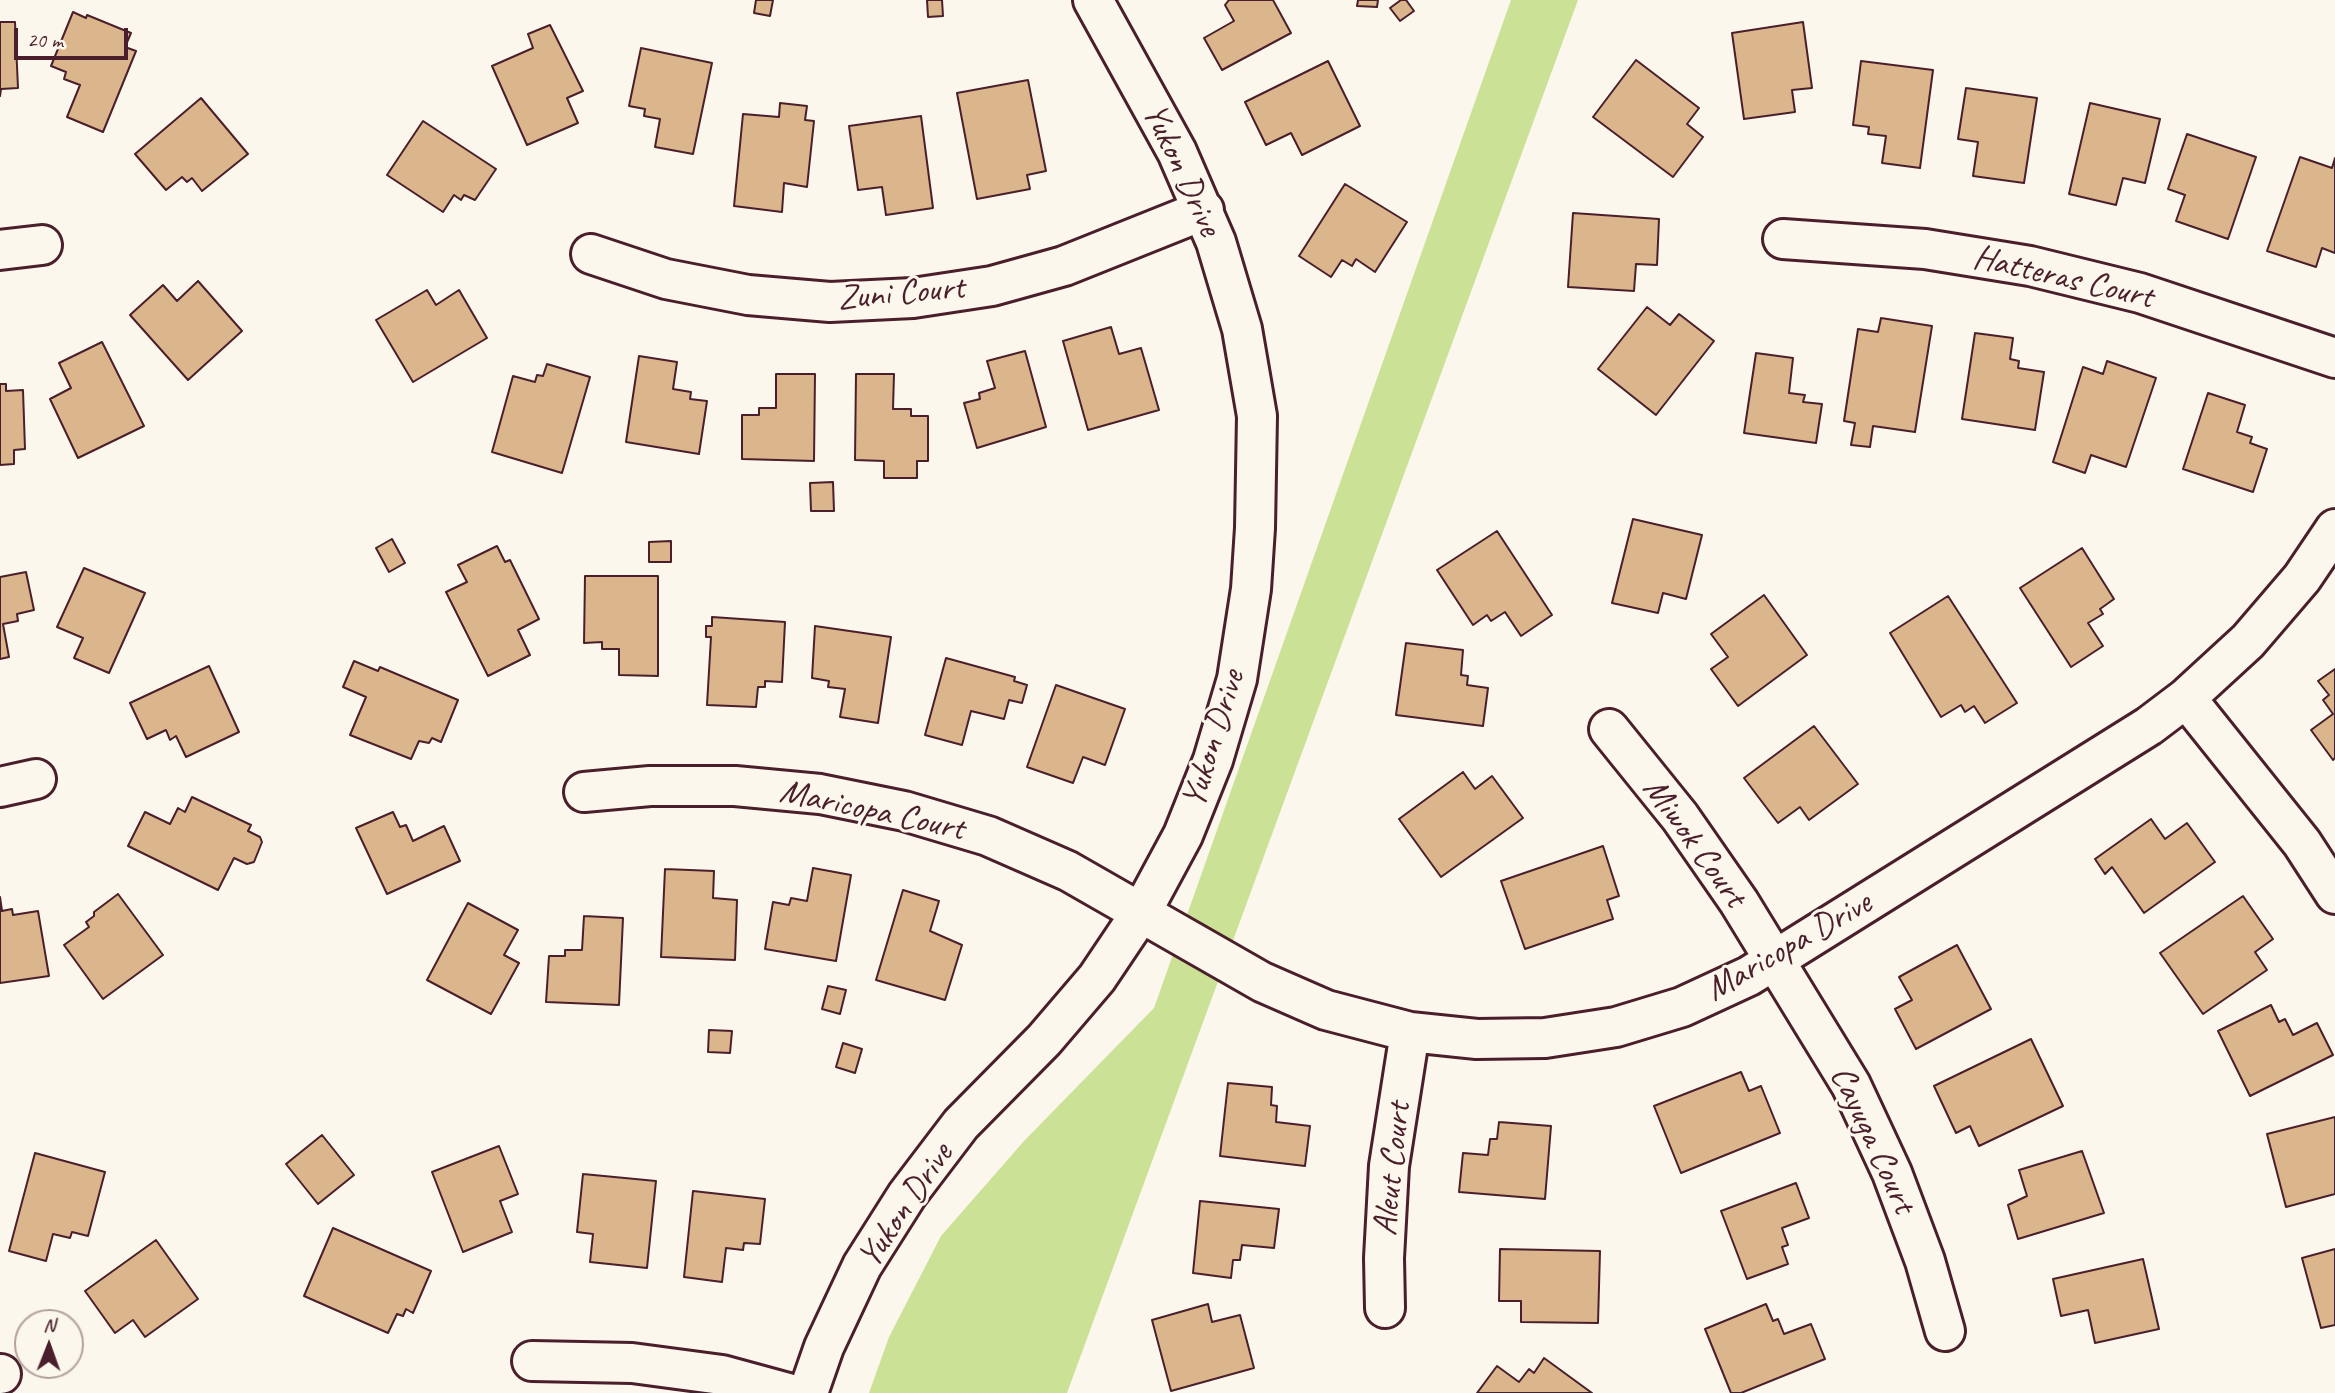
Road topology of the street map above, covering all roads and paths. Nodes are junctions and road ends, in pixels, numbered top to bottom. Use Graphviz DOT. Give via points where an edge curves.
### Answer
graph roads {
  1 [pos="1093,0"];
  2 [pos="1204,210"];
  3 [pos="1783,239"];
  4 [pos="41,245"];
  5 [pos="0,250"];
  6 [pos="591,254"];
  7 [pos="2335,358"];
  8 [pos="2335,529"];
  9 [pos="2186,698"];
  10 [pos="1609,729"];
  11 [pos="584,792"];
  12 [pos="2335,894"];
  13 [pos="1142,911"];
  14 [pos="1775,961"];
  15 [pos="1410,1032"];
  16 [pos="1385,1308"];
  17 [pos="1945,1331"];
  18 [pos="532,1361"];
  19 [pos="788,1393"];
  20 [pos="808,1393"];
  1 -- 2 [label="street, Yukon Drive" via="1178,152"];
  2 -- 6 [label="street, Zuni Court" via="1064,266 992,286 914,298 830,302 748,295 666,279"];
  2 -- 13 [label="street, Yukon Drive" via="1242,329 1257,416 1251,589 1237,679 1213,760 1183,835"];
  3 -- 7 [label="street, Hatteras Court" via="1925,249 2030,266 2140,293"];
  4 -- 5 [label="street"];
  8 -- 9 [label="street, Maricopa Drive" via="2302,578 2248,641"];
  9 -- 12 [label="street" via="2302,843"];
  9 -- 14 [label="street, Maricopa Drive" via="2149,726"];
  10 -- 14 [label="street, Miwok Court" via="1680,817"];
  11 -- 13 [label="street, Maricopa Court" via="735,786 820,794 904,811 988,836 1068,871"];
  13 -- 15 [label="street, Maricopa Drive" via="1262,982 1326,1010"];
  13 -- 20 [label="street, Yukon Drive" via="1097,978 961,1124 906,1195 862,1266"];
  14 -- 15 [label="street, Maricopa Drive" via="1682,1007 1616,1027 1545,1038 1477,1039"];
  14 -- 17 [label="street, Cayuga Court" via="1851,1086 1892,1173"];
  15 -- 16 [label="street, Aleut Court" via="1389,1166"];
  18 -- 19 [label="street" via="632,1363 722,1376"];
}
